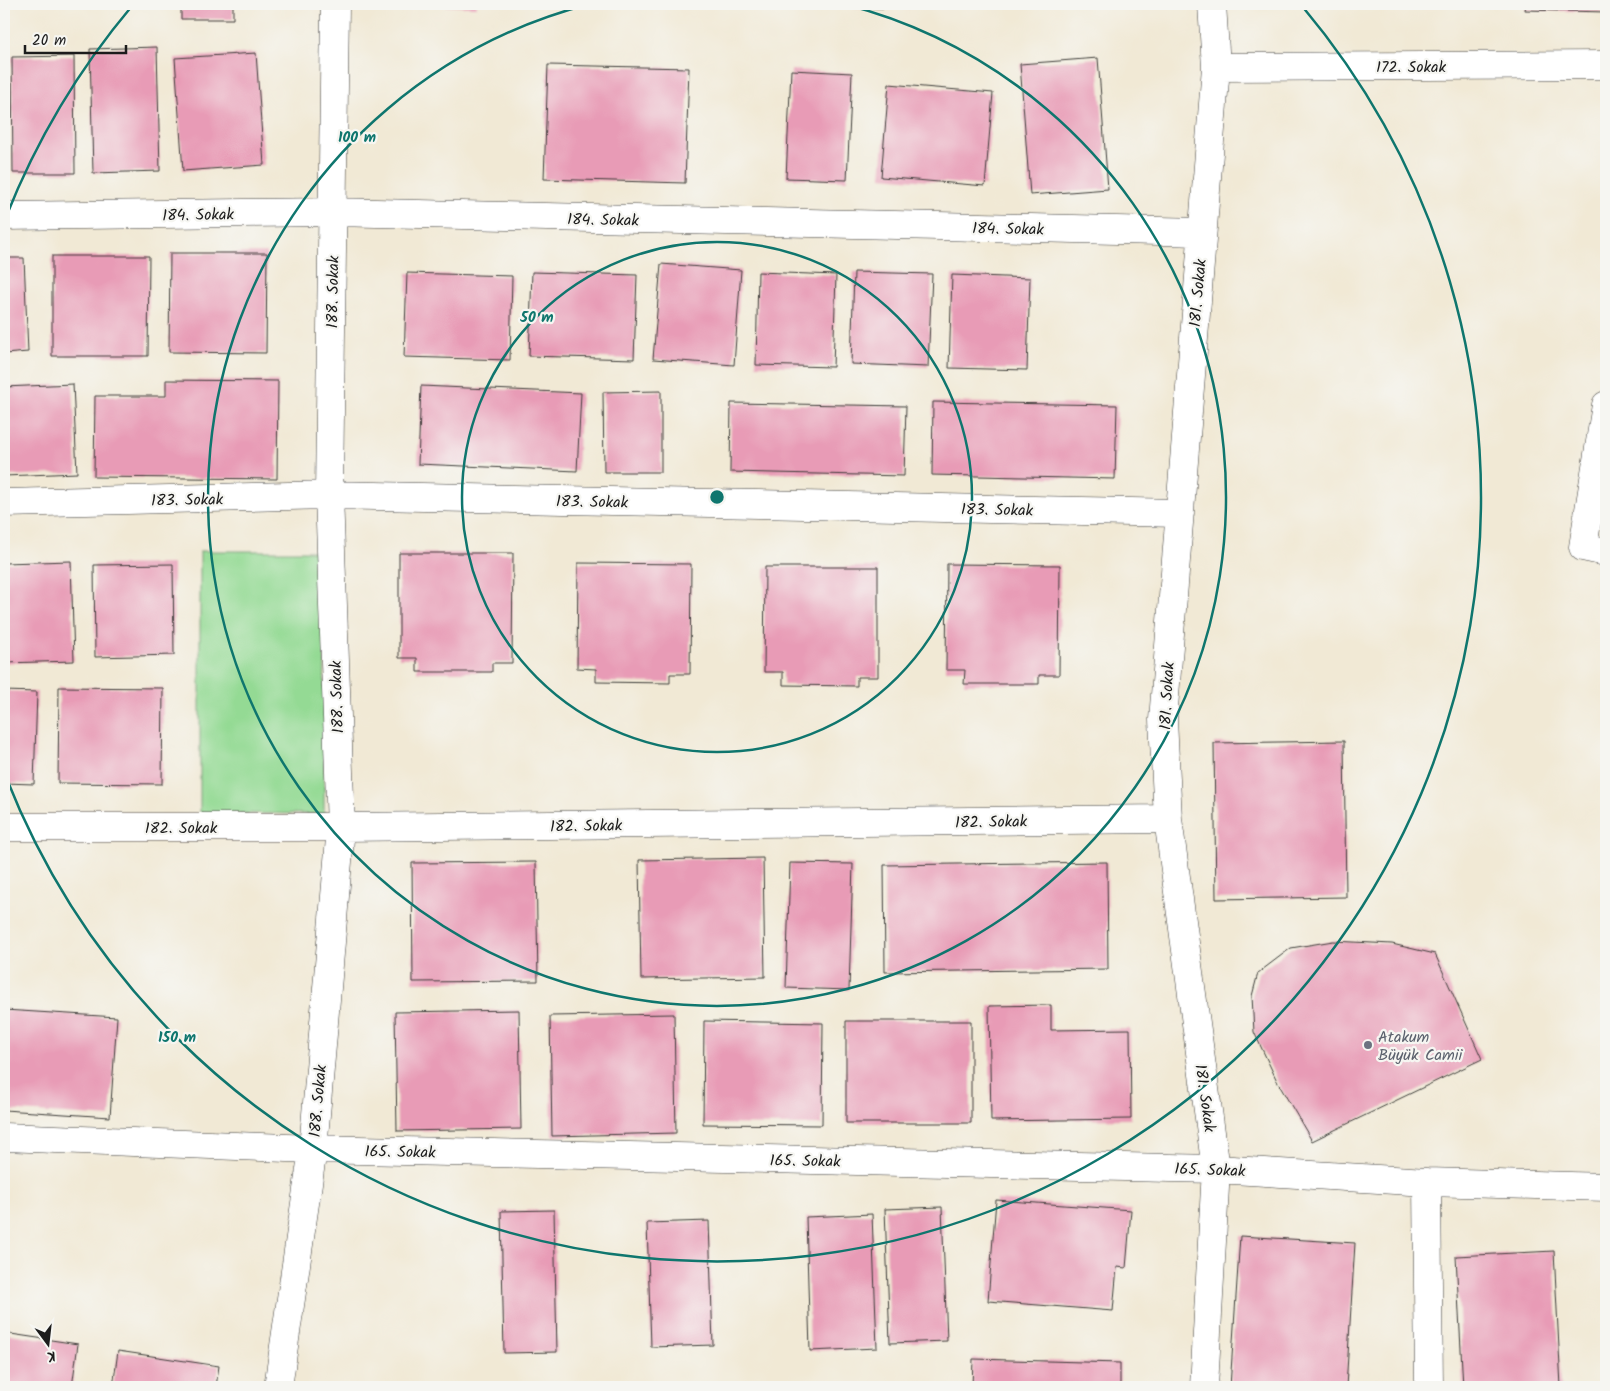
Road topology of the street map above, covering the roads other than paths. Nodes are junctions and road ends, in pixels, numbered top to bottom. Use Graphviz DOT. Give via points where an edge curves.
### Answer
graph roads {
  1 [pos="335,4"];
  2 [pos="1212,4"];
  3 [pos="1606,65"];
  4 [pos="1216,67"];
  5 [pos="333,212"];
  6 [pos="4,216"];
  7 [pos="1202,232"];
  8 [pos="1606,405"];
  9 [pos="329,495"];
  10 [pos="4,503"];
  11 [pos="1180,513"];
  12 [pos="1606,552"];
  13 [pos="1168,819"];
  14 [pos="4,827"];
  15 [pos="341,827"];
  16 [pos="4,1137"];
  17 [pos="313,1149"];
  18 [pos="1216,1169"];
  19 [pos="1427,1182"];
  20 [pos="1606,1187"];
  21 [pos="278,1387"];
  22 [pos="1204,1387"];
  23 [pos="1428,1387"];
  1 -- 5 [label="street, 188. Sokak"];
  2 -- 4 [label="street, 181. Sokak"];
  3 -- 4 [label="street, 172. Sokak"];
  4 -- 7 [label="street, 181. Sokak"];
  5 -- 6 [label="street, 184. Sokak"];
  5 -- 7 [label="street, 184. Sokak"];
  5 -- 9 [label="street, 188. Sokak"];
  7 -- 11 [label="street, 181. Sokak"];
  8 -- 12 [label="street" via="1583,547"];
  9 -- 10 [label="street, 183. Sokak"];
  9 -- 11 [label="street, 183. Sokak"];
  9 -- 15 [label="street, 188. Sokak"];
  11 -- 13 [label="street, 181. Sokak" via="1163,720"];
  13 -- 15 [label="street, 182. Sokak"];
  13 -- 18 [label="street, 181. Sokak"];
  14 -- 15 [label="street, 182. Sokak"];
  15 -- 17 [label="street, 188. Sokak"];
  16 -- 17 [label="street, 165. Sokak"];
  17 -- 18 [label="street, 165. Sokak"];
  17 -- 21 [label="street, 188. Sokak"];
  18 -- 19 [label="street, 165. Sokak"];
  18 -- 22 [label="street, 181. Sokak"];
  19 -- 20 [label="street, 165. Sokak"];
  19 -- 23 [label="street"];
}
